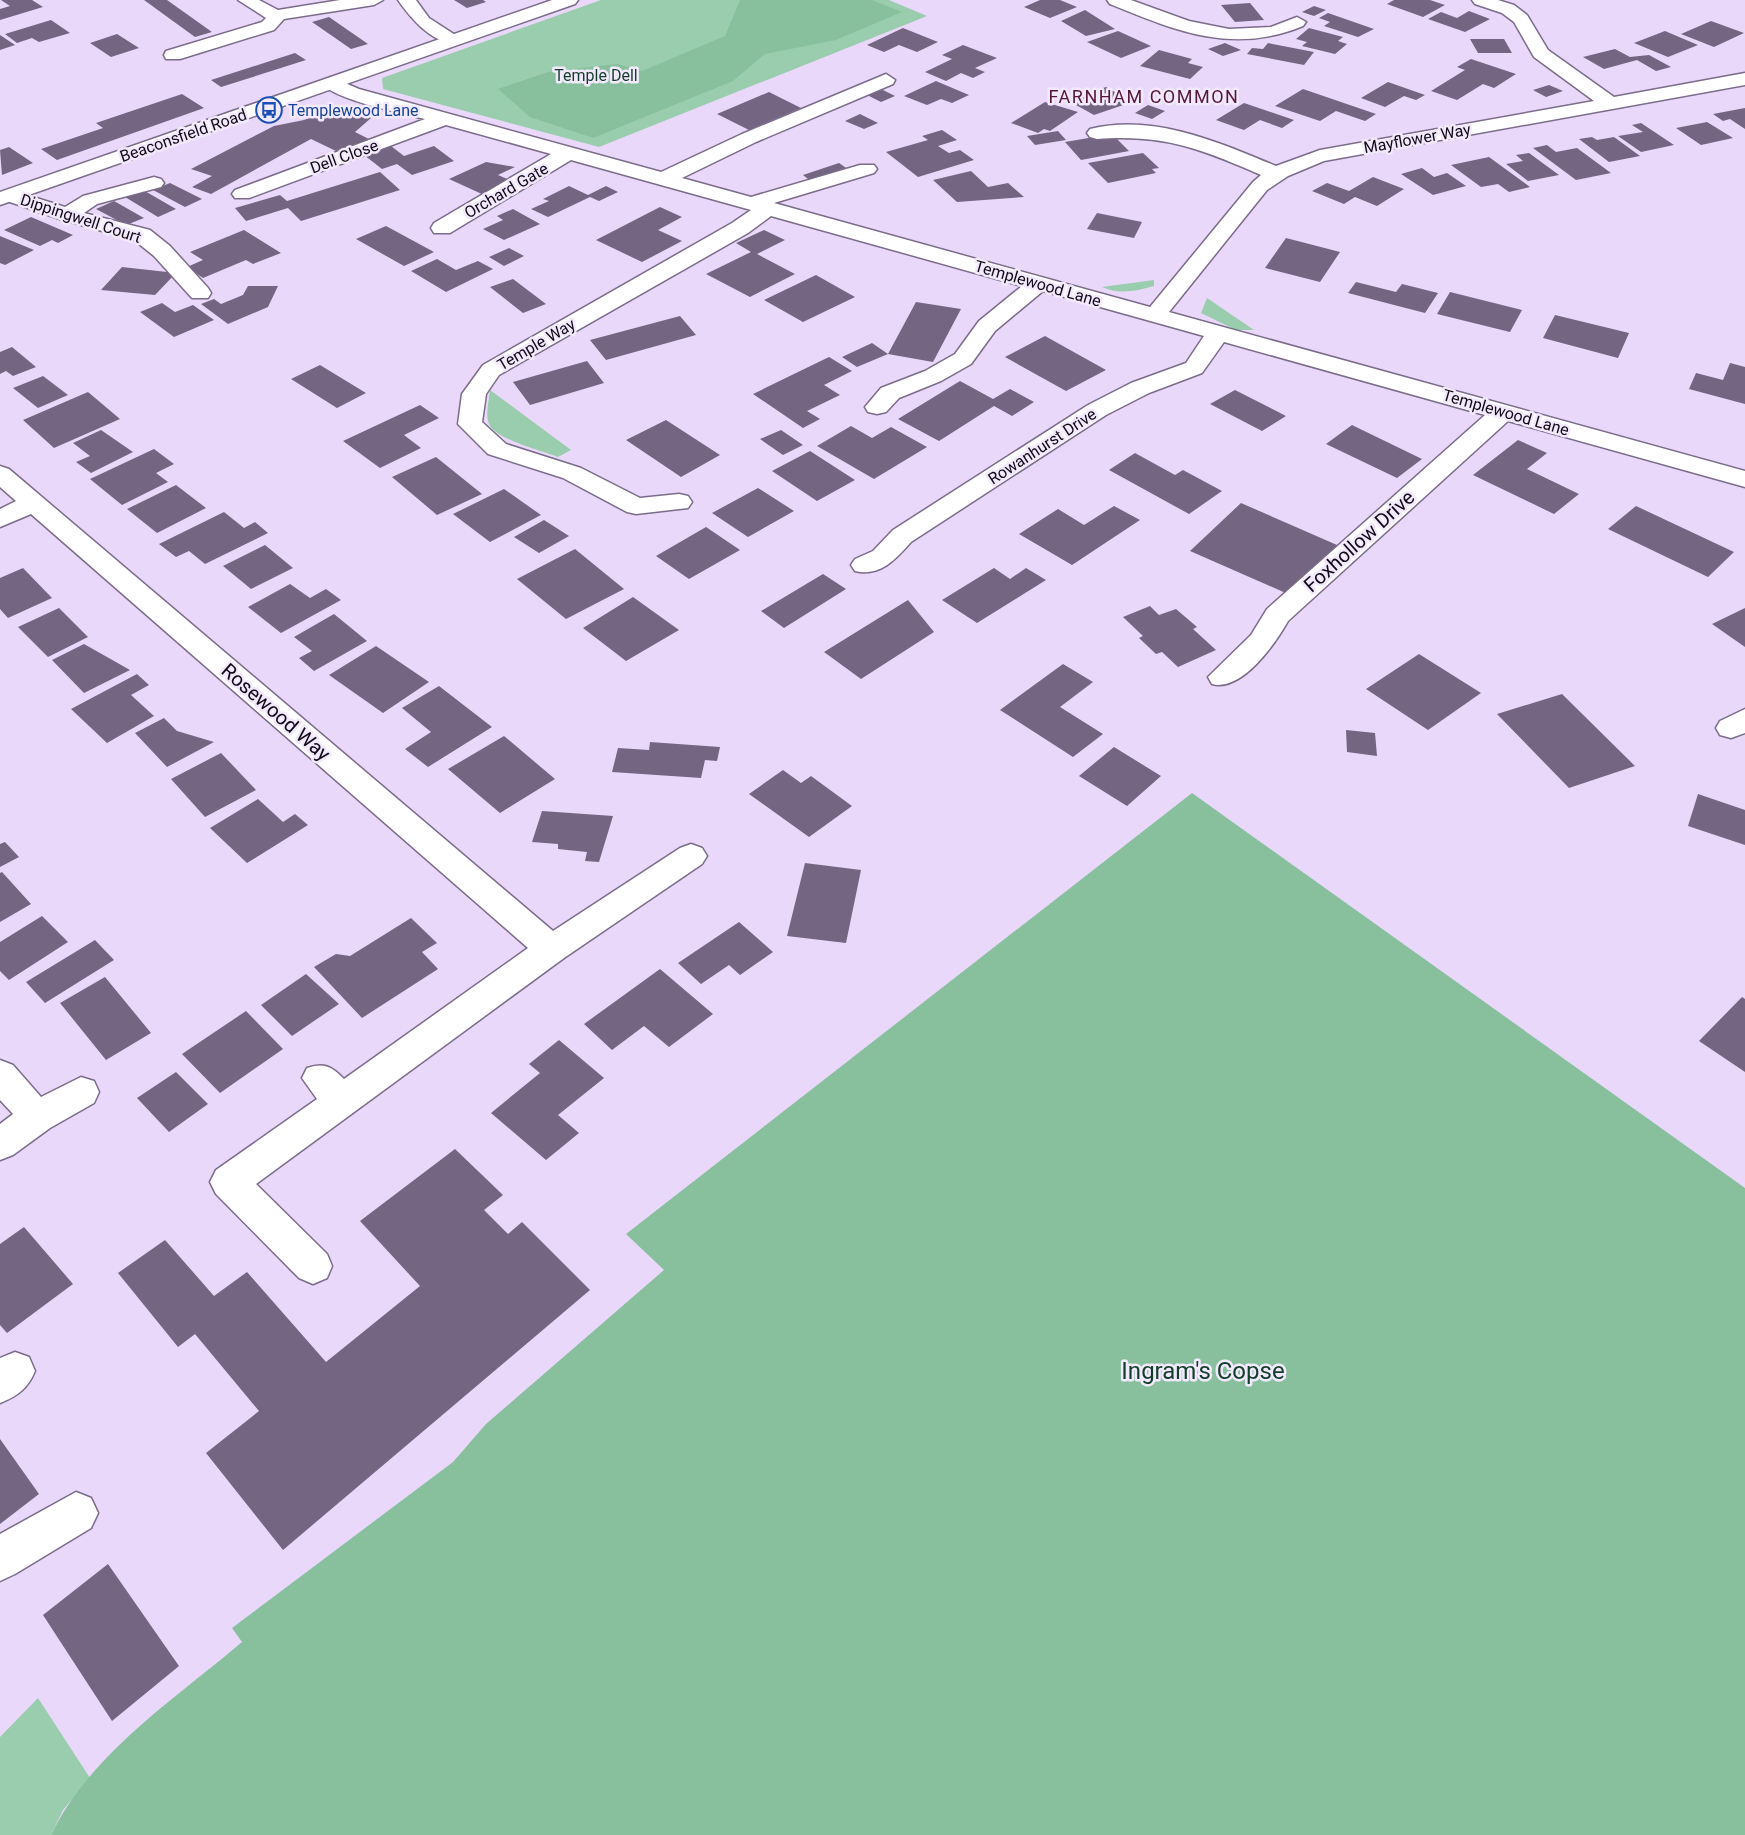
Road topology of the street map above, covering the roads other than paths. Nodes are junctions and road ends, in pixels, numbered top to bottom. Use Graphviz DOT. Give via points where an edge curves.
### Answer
graph roads {
  1 [pos="247,0"];
  2 [pos="374,0"];
  3 [pos="407,0"];
  4 [pos="569,0"];
  5 [pos="1116,0"];
  6 [pos="1481,0"];
  7 [pos="278,15"];
  8 [pos="1297,22"];
  9 [pos="454,40"];
  10 [pos="173,55"];
  11 [pos="1745,79"];
  12 [pos="886,80"];
  13 [pos="331,83"];
  14 [pos="1610,103"];
  15 [pos="447,118"];
  16 [pos="1097,133"];
  17 [pos="570,152"];
  18 [pos="867,169"];
  19 [pos="1274,173"];
  20 [pos="663,179"];
  21 [pos="154,183"];
  22 [pos="242,194"];
  23 [pos="5,197"];
  24 [pos="760,206"];
  25 [pos="67,215"];
  26 [pos="442,228"];
  27 [pos="1039,283"];
  28 [pos="200,293"];
  29 [pos="1155,315"];
  30 [pos="1218,333"];
  31 [pos="878,407"];
  32 [pos="1504,411"];
  33 [pos="0,474"];
  34 [pos="1745,479"];
  35 [pos="679,502"];
  36 [pos="34,503"];
  37 [pos="636,506"];
  38 [pos="0,519"];
  39 [pos="629,532"];
  40 [pos="865,565"];
  41 [pos="1222,677"];
  42 [pos="691,856"];
  43 [pos="552,949"];
  44 [pos="0,1075"];
  45 [pos="81,1092"];
  46 [pos="38,1117"];
  47 [pos="0,1144"];
  48 [pos="313,1266"];
  49 [pos="76,1513"];
  50 [pos="0,1559"];
  1 -- 7 [label="street"];
  2 -- 7 [label="street"];
  3 -- 9 [label="street" via="423,22"];
  4 -- 9 [label="street, Beaconsfield Road"];
  5 -- 8 [label="street" via="1169,22 1212,33 1245,36 1280,32"];
  6 -- 14 [label="street" via="1508,9 1521,19 1541,53"];
  7 -- 10 [label="street" via="268,26"];
  9 -- 13 [label="street, Beaconsfield Road"];
  11 -- 14 [label="street, Mayflower Way"];
  12 -- 20 [label="street"];
  13 -- 15 [label="street, Templewood Lane" via="352,93"];
  13 -- 23 [label="street, Beaconsfield Road"];
  14 -- 19 [label="street, Mayflower Way" via="1320,156"];
  15 -- 17 [label="street, Templewood Lane"];
  15 -- 22 [label="street, Dell Close"];
  16 -- 19 [label="street" via="1138,129 1167,133 1197,141"];
  17 -- 20 [label="street, Templewood Lane"];
  17 -- 26 [label="street, Orchard Gate"];
  18 -- 24 [label="street"];
  19 -- 29 [label="street, Mayflower Way"];
  20 -- 24 [label="street, Templewood Lane"];
  21 -- 25 [label="street" via="90,200"];
  23 -- 25 [label="street, Dippingwell Court"];
  24 -- 27 [label="street, Templewood Lane"];
  24 -- 37 [label="street, Temple Way" via="740,228 491,370 470,401 470,424 497,449 572,473"];
  25 -- 28 [label="street, Dippingwell Court" via="142,235"];
  27 -- 29 [label="street, Templewood Lane"];
  27 -- 31 [label="street" via="987,326 963,359 890,393"];
  29 -- 30 [label="street, Templewood Lane"];
  30 -- 32 [label="street, Templewood Lane"];
  30 -- 40 [label="street, Rowanhurst Drive" via="1194,368 1140,388 1097,410 902,536 883,557"];
  32 -- 34 [label="street, Templewood Lane"];
  32 -- 41 [label="street, Foxhollow Drive" via="1277,615 1262,641"];
  33 -- 36 [label="street, Rosewood Way"];
  35 -- 37 [label="street"];
  36 -- 38 [label="street"];
  36 -- 43 [label="street, Rosewood Way"];
  37 -- 39 [label="street"];
  42 -- 43 [label="street"];
  43 -- 48 [label="street" via="331,1089 286,1141 229,1182"];
  44 -- 46 [label="street"];
  45 -- 46 [label="street"];
  46 -- 47 [label="street"];
  49 -- 50 [label="street"];
}
